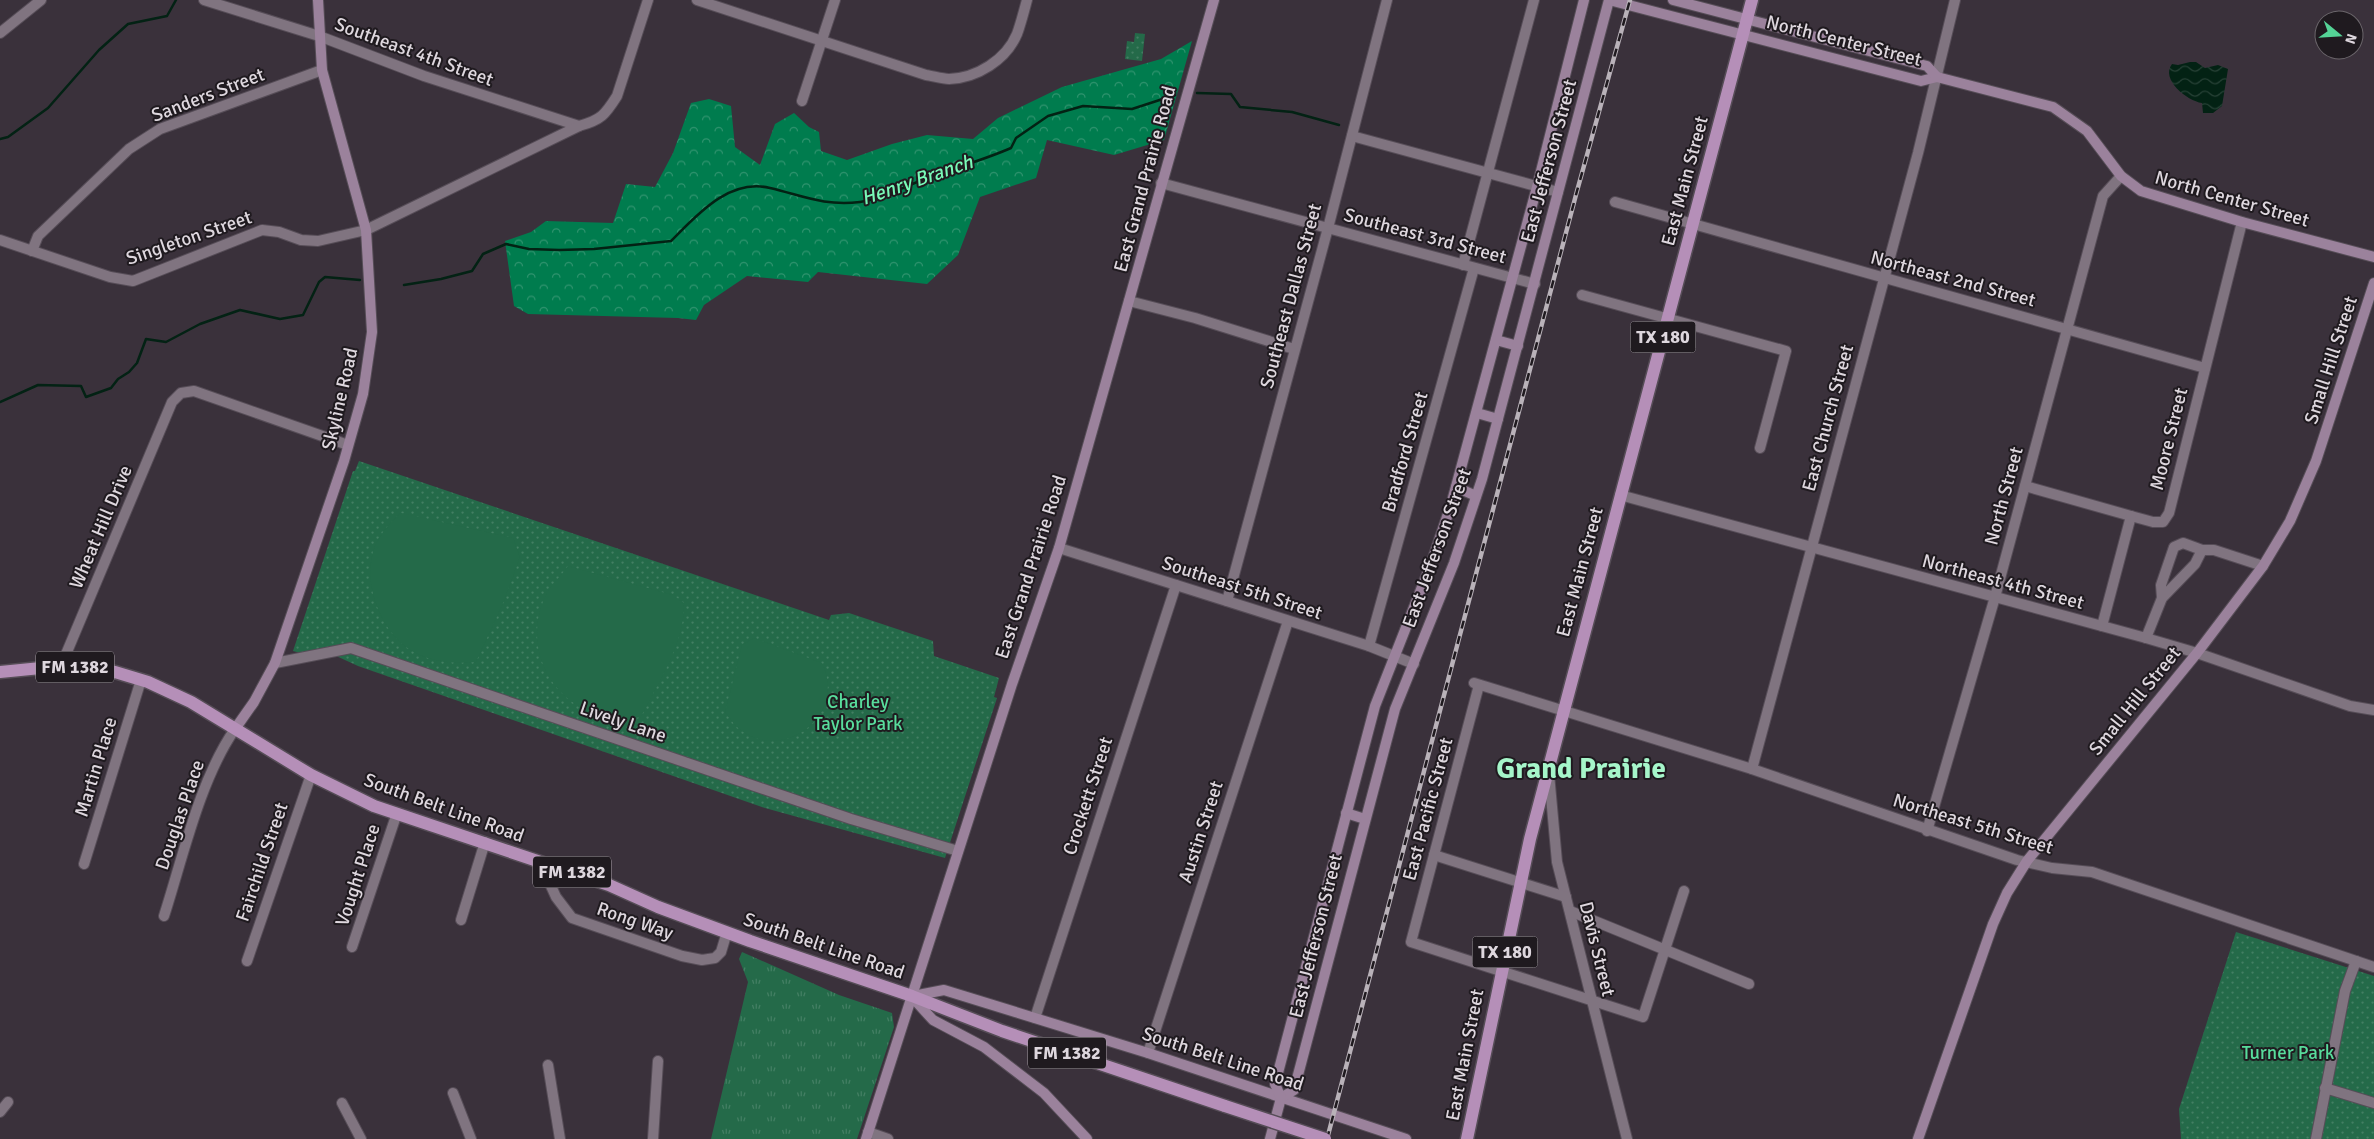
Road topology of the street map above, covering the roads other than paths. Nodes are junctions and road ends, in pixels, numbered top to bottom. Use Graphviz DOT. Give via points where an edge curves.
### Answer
graph roads {
  1 [pos="41,0"];
  2 [pos="204,0"];
  3 [pos="318,0"];
  4 [pos="648,0"];
  5 [pos="697,0"];
  6 [pos="835,0"];
  7 [pos="1027,0"];
  8 [pos="1214,0"];
  9 [pos="1387,0"];
  10 [pos="1534,0"];
  11 [pos="1584,0"];
  12 [pos="1609,0"];
  13 [pos="1673,0"];
  14 [pos="1752,0"];
  15 [pos="1956,0"];
  16 [pos="1747,20"];
  17 [pos="0,33"];
  18 [pos="1743,34"];
  19 [pos="319,36"];
  20 [pos="822,41"];
  21 [pos="322,70"];
  22 [pos="1937,77"];
  23 [pos="802,101"];
  24 [pos="580,126"];
  25 [pos="1352,136"];
  26 [pos="1487,174"];
  27 [pos="2121,176"];
  28 [pos="1161,183"];
  29 [pos="1537,187"];
  30 [pos="1558,192"];
  31 [pos="1615,202"];
  32 [pos="2242,222"];
  33 [pos="1692,224"];
  34 [pos="1328,228"];
  35 [pos="366,230"];
  36 [pos="0,240"];
  37 [pos="32,251"];
  38 [pos="2374,257"];
  39 [pos="1463,265"];
  40 [pos="1474,268"];
  41 [pos="1512,278"];
  42 [pos="1883,278"];
  43 [pos="2374,283"];
  44 [pos="1534,284"];
  45 [pos="1582,295"];
  46 [pos="1129,301"];
  47 [pos="1668,318"];
  48 [pos="2066,328"];
  49 [pos="1496,340"];
  50 [pos="1518,346"];
  51 [pos="1294,349"];
  52 [pos="2205,368"];
  53 [pos="1477,413"];
  54 [pos="1498,419"];
  55 [pos="348,445"];
  56 [pos="1760,448"];
  57 [pos="2025,486"];
  58 [pos="1456,487"];
  59 [pos="1620,495"];
  60 [pos="1476,496"];
  61 [pos="2131,516"];
  62 [pos="1059,548"];
  63 [pos="1811,549"];
  64 [pos="2202,550"];
  65 [pos="2263,566"];
  66 [pos="1176,585"];
  67 [pos="1995,597"];
  68 [pos="2162,598"];
  69 [pos="1227,601"];
  70 [pos="1288,621"];
  71 [pos="2102,626"];
  72 [pos="2146,638"];
  73 [pos="1369,646"];
  74 [pos="2196,653"];
  75 [pos="1393,656"];
  76 [pos="275,663"];
  77 [pos="1414,664"];
  78 [pos="61,666"];
  79 [pos="0,672"];
  80 [pos="141,680"];
  81 [pos="2374,710"];
  82 [pos="1563,712"];
  83 [pos="235,729"];
  84 [pos="1548,766"];
  85 [pos="1752,769"];
  86 [pos="311,775"];
  87 [pos="397,813"];
  88 [pos="1346,813"];
  89 [pos="1365,819"];
  90 [pos="1927,831"];
  91 [pos="485,842"];
  92 [pos="958,850"];
  93 [pos="1434,855"];
  94 [pos="2027,861"];
  95 [pos="84,864"];
  96 [pos="558,868"];
  97 [pos="1520,882"];
  98 [pos="1684,891"];
  99 [pos="1566,897"];
  100 [pos="1570,912"];
  101 [pos="164,916"];
  102 [pos="462,920"];
  103 [pos="726,932"];
  104 [pos="352,947"];
  105 [pos="1666,948"];
  106 [pos="246,961"];
  107 [pos="2356,961"];
  108 [pos="2374,967"];
  109 [pos="1500,971"];
  110 [pos="1749,984"];
  111 [pos="912,996"];
  112 [pos="1592,1001"];
  113 [pos="1034,1018"];
  114 [pos="1148,1053"];
  115 [pos="658,1061"];
  116 [pos="548,1065"];
  117 [pos="2325,1088"];
  118 [pos="453,1093"];
  119 [pos="1281,1098"];
  120 [pos="8,1102"];
  121 [pos="342,1103"];
  122 [pos="2374,1103"];
  123 [pos="0,1112"];
  124 [pos="867,1136"];
  125 [pos="361,1139"];
  126 [pos="470,1139"];
  127 [pos="560,1139"];
  128 [pos="653,1139"];
  129 [pos="888,1139"];
  130 [pos="1087,1139"];
  131 [pos="1270,1139"];
  132 [pos="1325,1139"];
  133 [pos="1406,1139"];
  134 [pos="1467,1139"];
  135 [pos="1627,1139"];
  136 [pos="1918,1139"];
  137 [pos="2316,1139"];
  1 -- 17 [label="street"];
  2 -- 19 [label="street, Southeast 4th Street"];
  3 -- 19 [label="street, Skyline Road"];
  4 -- 24 [label="street" via="616,96 597,121"];
  5 -- 20 [label="street"];
  6 -- 20 [label="street"];
  7 -- 20 [label="street" via="1016,35 1001,57 968,76 947,79 926,75"];
  8 -- 28 [label="street, East Grand Prairie Road"];
  9 -- 25 [label="street, Southeast Dallas Street"];
  10 -- 26 [label="street"];
  11 -- 29 [label="street, East Jefferson Street"];
  12 -- 18 [label="street, North Center Street"];
  12 -- 30 [label="street, East Jefferson Street"];
  13 -- 16 [label="street, North Center Street"];
  14 -- 16 [label="main road, TX 180"];
  15 -- 22 [label="street, East Church Street"];
  16 -- 18 [label="main road, East Main Street / TX 180"];
  16 -- 22 [label="street, North Center Street" via="1926,66"];
  18 -- 22 [label="street, North Center Street" via="1921,81"];
  18 -- 33 [label="main road, East Main Street / TX 180"];
  19 -- 21 [label="street, Skyline Road"];
  19 -- 24 [label="street, Southeast 4th Street" via="424,76"];
  20 -- 23 [label="street"];
  21 -- 35 [label="street, Skyline Road"];
  21 -- 37 [label="street, Sanders Street" via="160,129 129,149 38,236"];
  22 -- 27 [label="street, North Center Street" via="2053,107 2087,131"];
  22 -- 42 [label="street, East Church Street"];
  24 -- 35 [label="street, Singleton Street"];
  25 -- 26 [label="street"];
  25 -- 34 [label="street, Southeast Dallas Street"];
  26 -- 29 [label="street"];
  26 -- 39 [label="street"];
  27 -- 32 [label="street, North Center Street" via="2141,191"];
  27 -- 48 [label="street, North Street" via="2103,196"];
  28 -- 34 [label="street, Southeast 3rd Street"];
  28 -- 46 [label="street, East Grand Prairie Road"];
  29 -- 30 [label="street"];
  29 -- 41 [label="street, East Jefferson Street"];
  30 -- 44 [label="street, East Jefferson Street"];
  31 -- 33 [label="street, Northeast 2nd Street"];
  32 -- 38 [label="street, North Center Street"];
  32 -- 52 [label="street, Moore Street"];
  33 -- 42 [label="street, Northeast 2nd Street"];
  33 -- 47 [label="main road, East Main Street / TX 180"];
  34 -- 39 [label="street, Southeast 3rd Street"];
  34 -- 51 [label="street, Southeast Dallas Street"];
  35 -- 37 [label="street, Singleton Street" via="318,241 262,230 133,281 110,277"];
  35 -- 55 [label="street, Skyline Road" via="372,332 363,394"];
  36 -- 37 [label="street, Singleton Street"];
  39 -- 40 [label="street, Southeast 3rd Street"];
  40 -- 41 [label="street, Southeast 3rd Street"];
  40 -- 73 [label="street, Bradford Street"];
  41 -- 44 [label="street, Southeast 3rd Street"];
  41 -- 49 [label="street, East Jefferson Street"];
  42 -- 48 [label="street, Northeast 2nd Street"];
  42 -- 63 [label="street, East Church Street"];
  43 -- 65 [label="street, Small Hill Street" via="2316,461 2290,521"];
  44 -- 50 [label="street, East Jefferson Street"];
  45 -- 47 [label="street"];
  46 -- 51 [label="street"];
  46 -- 62 [label="street, East Grand Prairie Road"];
  47 -- 56 [label="street" via="1786,351"];
  47 -- 59 [label="main road, East Main Street / TX 180"];
  48 -- 52 [label="street, Northeast 2nd Street"];
  48 -- 57 [label="street, North Street"];
  49 -- 50 [label="street"];
  49 -- 53 [label="street, East Jefferson Street"];
  50 -- 54 [label="street, East Jefferson Street"];
  51 -- 69 [label="street, Southeast Dallas Street"];
  52 -- 61 [label="street, Moore Street" via="2169,513 2162,522"];
  53 -- 54 [label="street"];
  53 -- 58 [label="street, East Jefferson Street"];
  54 -- 60 [label="street, East Jefferson Street"];
  55 -- 76 [label="street, Skyline Road"];
  55 -- 78 [label="street, Wheat Hill Drive" via="194,391 186,391 172,402"];
  57 -- 61 [label="street"];
  57 -- 67 [label="street, North Street"];
  58 -- 60 [label="street"];
  58 -- 75 [label="street, East Jefferson Street" via="1431,564"];
  59 -- 63 [label="street, Northeast 4th Street"];
  59 -- 82 [label="main road, East Main Street / TX 180"];
  60 -- 77 [label="street, East Jefferson Street" via="1454,564"];
  61 -- 71 [label="street"];
  62 -- 66 [label="street, Southeast 5th Street"];
  62 -- 92 [label="street, East Grand Prairie Road"];
  63 -- 67 [label="street, Northeast 4th Street"];
  63 -- 85 [label="street, East Church Street"];
  64 -- 65 [label="street" via="2214,550"];
  64 -- 68 [label="street" via="2195,564"];
  64 -- 68 [label="street" via="2183,543 2174,547 2161,585"];
  65 -- 74 [label="street, Small Hill Street"];
  66 -- 69 [label="street, Southeast 5th Street"];
  66 -- 113 [label="street, Crockett Street"];
  67 -- 71 [label="street, Northeast 4th Street"];
  67 -- 90 [label="street, North Street"];
  68 -- 72 [label="street"];
  69 -- 70 [label="street, Southeast 5th Street"];
  70 -- 73 [label="street, Southeast 5th Street"];
  70 -- 114 [label="street, Austin Street"];
  71 -- 72 [label="street, Northeast 4th Street"];
  72 -- 74 [label="street, Northeast 4th Street"];
  73 -- 75 [label="street, Southeast 5th Street"];
  74 -- 81 [label="street, Northeast 4th Street" via="2350,706"];
  74 -- 94 [label="street, Small Hill Street"];
  75 -- 77 [label="street, Southeast 5th Street"];
  75 -- 88 [label="street, East Jefferson Street" via="1375,706"];
  76 -- 83 [label="street, Skyline Road"];
  76 -- 92 [label="street, Lively Lane" via="351,648 842,815"];
  77 -- 89 [label="street, East Jefferson Street" via="1395,709"];
  78 -- 79 [label="main road, South Belt Line Road / FM 1382"];
  78 -- 80 [label="main road, South Belt Line Road / FM 1382" via="115,672"];
  80 -- 83 [label="main road, South Belt Line Road / FM 1382" via="190,702"];
  80 -- 95 [label="street, Martin Place"];
  82 -- 84 [label="main road, East Main Street / TX 180"];
  82 -- 85 [label="street, Northeast 5th Street"];
  82 -- 93 [label="street, East Pacific Street" via="1476,684"];
  83 -- 86 [label="main road, South Belt Line Road / FM 1382"];
  83 -- 101 [label="street, Douglas Place" via="222,748 198,811"];
  84 -- 97 [label="main road, East Main Street / TX 180"];
  84 -- 99 [label="street, Davis Street" via="1558,862"];
  85 -- 90 [label="street, Northeast 5th Street"];
  86 -- 87 [label="main road, South Belt Line Road / FM 1382" via="374,806"];
  86 -- 106 [label="street, Fairchild Street"];
  87 -- 91 [label="main road, South Belt Line Road / FM 1382"];
  87 -- 104 [label="street, Vought Place"];
  88 -- 89 [label="street"];
  88 -- 119 [label="street, East Jefferson Street" via="1275,1084"];
  89 -- 119 [label="street, East Jefferson Street" via="1294,1090"];
  90 -- 94 [label="street, Northeast 5th Street"];
  91 -- 96 [label="main road, South Belt Line Road / FM 1382"];
  91 -- 102 [label="street"];
  92 -- 111 [label="street, East Grand Prairie Road"];
  93 -- 97 [label="street"];
  93 -- 109 [label="street, East Pacific Street" via="1411,942"];
  94 -- 107 [label="street, Northeast 5th Street" via="2052,868 2092,872"];
  94 -- 136 [label="street, Small Hill Street" via="1993,924"];
  96 -- 103 [label="main road, South Belt Line Road / FM 1382"];
  96 -- 103 [label="street, Rong Way" via="551,886 572,918 702,960 715,958 721,952"];
  97 -- 99 [label="street"];
  97 -- 109 [label="main road, East Main Street / TX 180"];
  98 -- 105 [label="street"];
  99 -- 100 [label="street, Davis Street"];
  100 -- 105 [label="street"];
  100 -- 112 [label="street, Davis Street"];
  103 -- 111 [label="main road, South Belt Line Road / FM 1382"];
  105 -- 110 [label="street"];
  105 -- 112 [label="street" via="1642,1017"];
  107 -- 108 [label="street, Northeast 5th Street"];
  107 -- 117 [label="street" via="2345,991"];
  109 -- 112 [label="street"];
  109 -- 134 [label="main road, East Main Street / TX 180"];
  111 -- 113 [label="street, South Belt Line Road / FM 1382" via="944,990"];
  111 -- 124 [label="street, East Grand Prairie Road"];
  111 -- 130 [label="street" via="933,1020 984,1046 1044,1093"];
  111 -- 132 [label="main road, South Belt Line Road / FM 1382, bridge" via="1002,1031"];
  112 -- 135 [label="street, Davis Street"];
  113 -- 114 [label="street, South Belt Line Road / FM 1382"];
  114 -- 119 [label="street, South Belt Line Road / FM 1382"];
  115 -- 128 [label="street"];
  116 -- 127 [label="street"];
  117 -- 122 [label="street"];
  117 -- 137 [label="street"];
  118 -- 126 [label="street"];
  119 -- 131 [label="street, East Jefferson Street"];
  119 -- 133 [label="street, South Belt Line Road / FM 1382"];
  120 -- 123 [label="street"];
  121 -- 125 [label="street"];
  124 -- 129 [label="street"];
}
